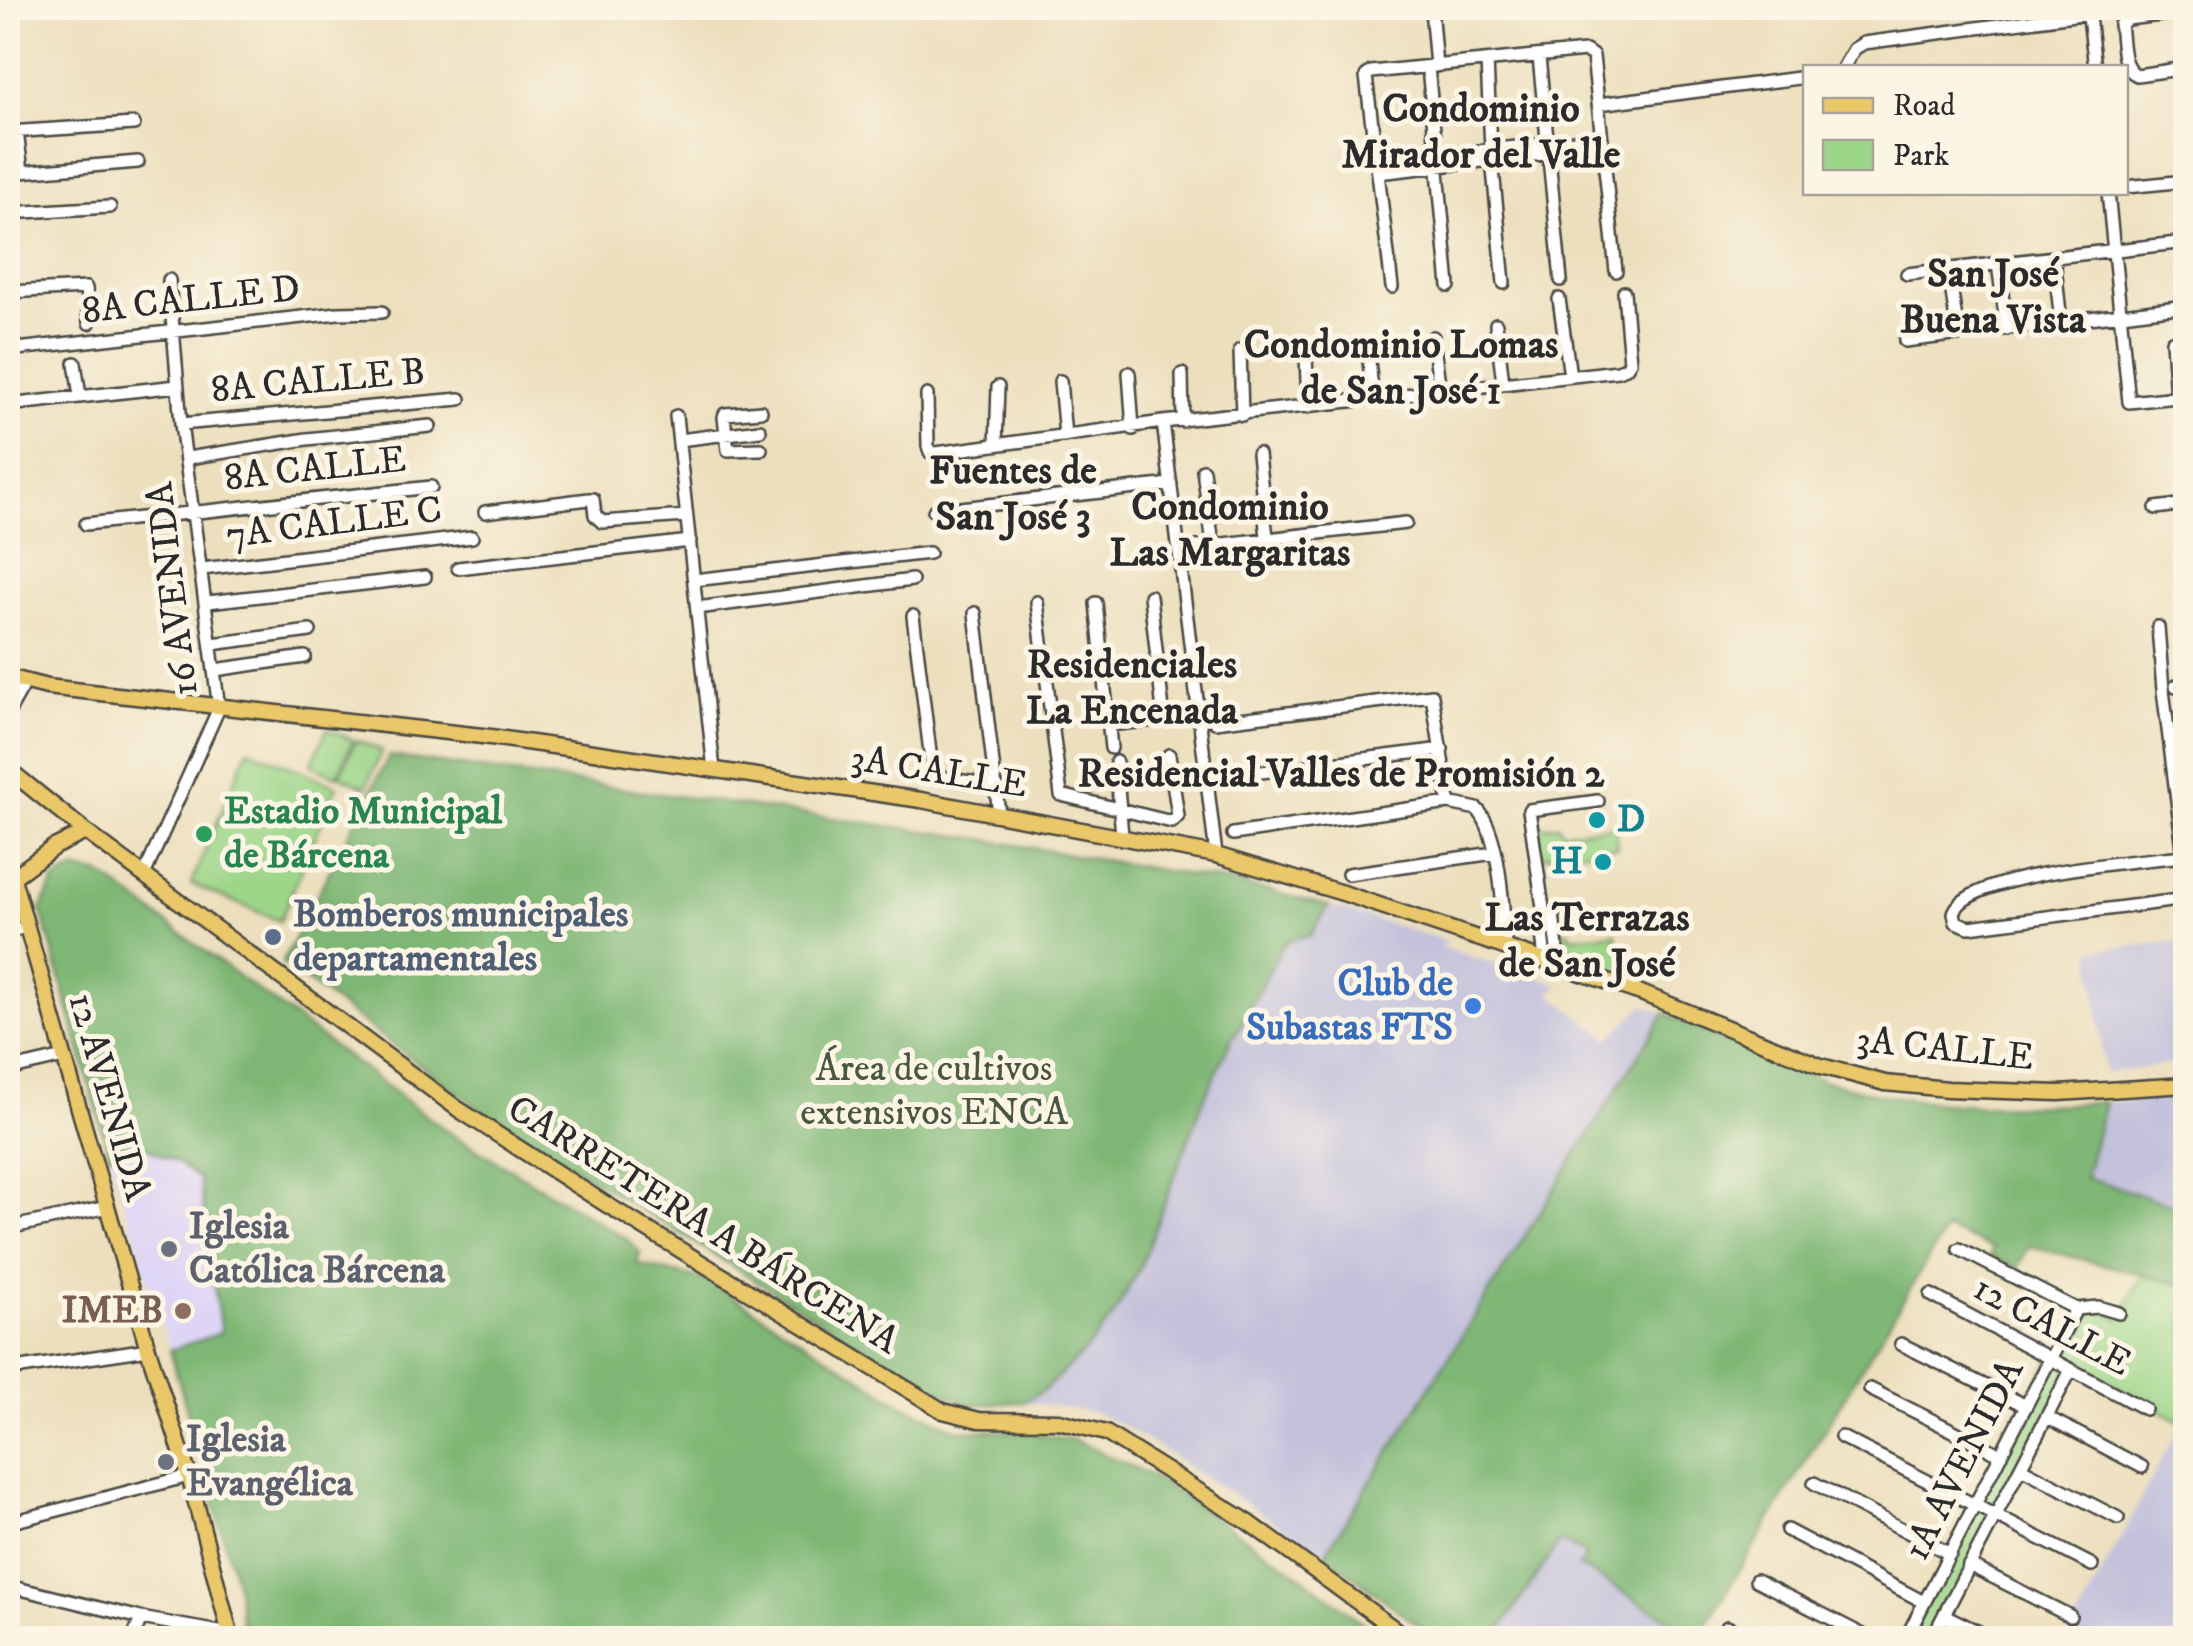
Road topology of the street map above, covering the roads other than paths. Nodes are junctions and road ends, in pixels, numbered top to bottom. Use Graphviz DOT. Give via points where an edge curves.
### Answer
graph roads {
  1 [pos="1430,8"];
  2 [pos="2088,10"];
  3 [pos="2186,12"];
  4 [pos="1539,56"];
  5 [pos="1487,61"];
  6 [pos="1845,65"];
  7 [pos="2095,65"];
  8 [pos="2126,65"];
  9 [pos="1432,66"];
  10 [pos="2128,68"];
  11 [pos="2186,68"];
  12 [pos="1803,77"];
  13 [pos="1599,104"];
  14 [pos="134,124"];
  15 [pos="12,132"];
  16 [pos="1603,142"];
  17 [pos="1546,148"];
  18 [pos="1491,154"];
  19 [pos="1436,161"];
  20 [pos="138,162"];
  21 [pos="1377,168"];
  22 [pos="22,172"];
  23 [pos="8,173"];
  24 [pos="2186,180"];
  25 [pos="2128,187"];
  26 [pos="2108,195"];
  27 [pos="110,207"];
  28 [pos="8,213"];
  29 [pos="2186,242"];
  30 [pos="2114,252"];
  31 [pos="2054,258"];
  32 [pos="1998,264"];
  33 [pos="1616,271"];
  34 [pos="1949,271"];
  35 [pos="1906,274"];
  36 [pos="169,280"];
  37 [pos="1561,280"];
  38 [pos="1504,284"];
  39 [pos="1448,286"];
  40 [pos="1392,287"];
  41 [pos="8,292"];
  42 [pos="1624,292"];
  43 [pos="1560,299"];
  44 [pos="2186,306"];
  45 [pos="382,312"];
  46 [pos="2120,314"];
  47 [pos="2061,322"];
  48 [pos="90,324"];
  49 [pos="1496,324"];
  50 [pos="2007,329"];
  51 [pos="172,334"];
  52 [pos="1958,335"];
  53 [pos="1432,337"];
  54 [pos="1904,341"];
  55 [pos="2172,342"];
  56 [pos="8,350"];
  57 [pos="1240,350"];
  58 [pos="1368,351"];
  59 [pos="1306,356"];
  60 [pos="75,363"];
  61 [pos="1129,373"];
  62 [pos="1182,374"];
  63 [pos="1570,376"];
  64 [pos="1060,381"];
  65 [pos="1503,384"];
  66 [pos="177,386"];
  67 [pos="998,387"];
  68 [pos="1440,392"];
  69 [pos="928,395"];
  70 [pos="80,396"];
  71 [pos="2180,397"];
  72 [pos="460,399"];
  73 [pos="1373,399"];
  74 [pos="8,406"];
  75 [pos="1308,407"];
  76 [pos="761,411"];
  77 [pos="676,416"];
  78 [pos="1242,416"];
  79 [pos="1183,421"];
  80 [pos="1163,422"];
  81 [pos="182,424"];
  82 [pos="430,426"];
  83 [pos="1133,429"];
  84 [pos="760,430"];
  85 [pos="725,434"];
  86 [pos="1064,436"];
  87 [pos="679,440"];
  88 [pos="996,445"];
  89 [pos="762,449"];
  90 [pos="1258,454"];
  91 [pos="188,458"];
  92 [pos="1203,470"];
  93 [pos="1170,484"];
  94 [pos="431,487"];
  95 [pos="2186,504"];
  96 [pos="2156,508"];
  97 [pos="934,511"];
  98 [pos="195,512"];
  99 [pos="486,512"];
  100 [pos="686,516"];
  101 [pos="1406,523"];
  102 [pos="86,524"];
  103 [pos="472,537"];
  104 [pos="1268,538"];
  105 [pos="690,541"];
  106 [pos="1212,544"];
  107 [pos="1180,548"];
  108 [pos="929,553"];
  109 [pos="458,568"];
  110 [pos="202,569"];
  111 [pos="425,577"];
  112 [pos="694,580"];
  113 [pos="912,580"];
  114 [pos="1150,596"];
  115 [pos="208,602"];
  116 [pos="1037,602"];
  117 [pos="1096,603"];
  118 [pos="697,608"];
  119 [pos="975,613"];
  120 [pos="914,616"];
  121 [pos="2158,627"];
  122 [pos="310,631"];
  123 [pos="212,644"];
  124 [pos="304,657"];
  125 [pos="214,670"];
  126 [pos="8,677"];
  127 [pos="25,683"];
  128 [pos="219,708"];
  129 [pos="8,714"];
  130 [pos="1200,716"];
  131 [pos="1164,719"];
  132 [pos="1216,722"];
  133 [pos="1109,725"];
  134 [pos="1111,748"];
  135 [pos="1442,748"];
  136 [pos="1169,755"];
  137 [pos="1116,762"];
  138 [pos="8,769"];
  139 [pos="714,770"];
  140 [pos="1222,778"];
  141 [pos="997,786"];
  142 [pos="1598,801"];
  143 [pos="1449,803"];
  144 [pos="1122,808"];
  145 [pos="999,814"];
  146 [pos="86,832"];
  147 [pos="1233,834"];
  148 [pos="1122,836"];
  149 [pos="1494,852"];
  150 [pos="1216,855"];
  151 [pos="2184,856"];
  152 [pos="8,861"];
  153 [pos="2186,872"];
  154 [pos="1348,874"];
  155 [pos="144,875"];
  156 [pos="12,878"];
  157 [pos="2186,899"];
  158 [pos="26,928"];
  159 [pos="8,932"];
  160 [pos="1499,945"];
  161 [pos="1552,963"];
  162 [pos="64,1056"];
  163 [pos="8,1070"];
  164 [pos="2186,1085"];
  165 [pos="108,1207"];
  166 [pos="8,1228"];
  167 [pos="1959,1249"];
  168 [pos="1932,1295"];
  169 [pos="2076,1309"];
  170 [pos="2119,1313"];
  171 [pos="1901,1344"];
  172 [pos="148,1348"];
  173 [pos="2050,1358"];
  174 [pos="8,1370"];
  175 [pos="2072,1370"];
  176 [pos="1870,1389"];
  177 [pos="2026,1406"];
  178 [pos="2145,1409"];
  179 [pos="2047,1417"];
  180 [pos="1841,1437"];
  181 [pos="2000,1456"];
  182 [pos="2142,1467"];
  183 [pos="2020,1468"];
  184 [pos="189,1476"];
  185 [pos="1814,1483"];
  186 [pos="1975,1504"];
  187 [pos="1996,1515"];
  188 [pos="2118,1518"];
  189 [pos="8,1523"];
  190 [pos="1788,1530"];
  191 [pos="1950,1554"];
  192 [pos="1969,1564"];
  193 [pos="2092,1565"];
  194 [pos="1756,1580"];
  195 [pos="8,1586"];
  196 [pos="1924,1602"];
  197 [pos="1944,1614"];
  198 [pos="2070,1616"];
  199 [pos="141,1618"];
  200 [pos="1727,1627"];
  201 [pos="231,1636"];
  202 [pos="133,1638"];
  203 [pos="1407,1638"];
  204 [pos="1749,1638"];
  205 [pos="1869,1638"];
  206 [pos="1906,1638"];
  207 [pos="1932,1638"];
  208 [pos="1991,1638"];
  1 -- 9 [label="street"];
  2 -- 6 [label="street" via="1864,43"];
  2 -- 7 [label="street"];
  3 -- 8 [label="street" via="2127,18 2120,26"];
  4 -- 5 [label="street"];
  4 -- 13 [label="street" via="1593,56"];
  4 -- 17 [label="street"];
  5 -- 9 [label="street"];
  5 -- 18 [label="street"];
  9 -- 19 [label="street"];
  9 -- 21 [label="street" via="1371,72 1366,82"];
  10 -- 11 [label="street" via="2137,75"];
  12 -- 13 [label="street"];
  13 -- 16 [label="street"];
  14 -- 15 [label="street"];
  15 -- 22 [label="street"];
  16 -- 17 [label="street"];
  16 -- 33 [label="street"];
  17 -- 18 [label="street"];
  17 -- 37 [label="street"];
  18 -- 19 [label="street"];
  18 -- 38 [label="street"];
  19 -- 21 [label="street"];
  19 -- 39 [label="street"];
  20 -- 22 [label="street"];
  21 -- 40 [label="street"];
  22 -- 23 [label="street"];
  24 -- 25 [label="street"];
  26 -- 30 [label="street"];
  27 -- 28 [label="street"];
  29 -- 30 [label="street"];
  30 -- 31 [label="street"];
  30 -- 46 [label="street"];
  31 -- 32 [label="street"];
  31 -- 47 [label="street"];
  32 -- 34 [label="street"];
  32 -- 50 [label="street"];
  34 -- 35 [label="street"];
  34 -- 52 [label="street"];
  36 -- 51 [label="street, 16 AVENIDA"];
  41 -- 48 [label="street" via="86,288"];
  42 -- 63 [label="street" via="1630,362 1618,371"];
  43 -- 63 [label="street"];
  44 -- 46 [label="street"];
  45 -- 51 [label="street, 8A CALLE D"];
  46 -- 47 [label="street"];
  46 -- 71 [label="street" via="2129,402"];
  47 -- 50 [label="street"];
  49 -- 65 [label="street"];
  50 -- 52 [label="street"];
  51 -- 56 [label="street, 8A CALLE D"];
  51 -- 66 [label="street, 16 AVENIDA"];
  52 -- 54 [label="street"];
  53 -- 68 [label="street"];
  55 -- 71 [label="street"];
  57 -- 78 [label="street"];
  58 -- 73 [label="street"];
  59 -- 75 [label="street"];
  60 -- 70 [label="street"];
  61 -- 83 [label="street"];
  62 -- 79 [label="street"];
  63 -- 65 [label="street"];
  64 -- 86 [label="street"];
  65 -- 68 [label="street"];
  66 -- 70 [label="street"];
  66 -- 81 [label="street, 16 AVENIDA"];
  67 -- 88 [label="street"];
  68 -- 73 [label="street"];
  69 -- 88 [label="street" via="930,452"];
  70 -- 74 [label="street"];
  72 -- 81 [label="street, 8A CALLE B"];
  73 -- 75 [label="street"];
  75 -- 78 [label="street"];
  76 -- 85 [label="street" via="725,414"];
  77 -- 87 [label="street"];
  78 -- 79 [label="street"];
  79 -- 80 [label="street"];
  80 -- 83 [label="street"];
  80 -- 93 [label="street"];
  81 -- 91 [label="street, 16 AVENIDA"];
  82 -- 91 [label="street"];
  83 -- 86 [label="street"];
  84 -- 85 [label="street"];
  85 -- 87 [label="street"];
  85 -- 89 [label="street" via="728,450"];
  86 -- 88 [label="street"];
  87 -- 100 [label="street"];
  90 -- 104 [label="street"];
  91 -- 98 [label="street, 16 AVENIDA"];
  92 -- 106 [label="street"];
  93 -- 97 [label="street"];
  93 -- 107 [label="street"];
  94 -- 98 [label="street, 8A CALLE"];
  95 -- 96 [label="street"];
  98 -- 102 [label="street, 8A CALLE"];
  98 -- 110 [label="street, 16 AVENIDA"];
  99 -- 100 [label="street" via="589,499 602,522"];
  100 -- 105 [label="street"];
  101 -- 104 [label="street"];
  103 -- 110 [label="street, 7A CALLE C"];
  104 -- 106 [label="street"];
  105 -- 109 [label="street"];
  105 -- 112 [label="street"];
  106 -- 107 [label="street"];
  107 -- 130 [label="street"];
  108 -- 112 [label="street"];
  110 -- 115 [label="street, 16 AVENIDA"];
  111 -- 115 [label="street"];
  112 -- 118 [label="street"];
  113 -- 118 [label="street"];
  114 -- 131 [label="street"];
  115 -- 123 [label="street, 16 AVENIDA"];
  116 -- 144 [label="street" via="1061,795"];
  117 -- 133 [label="street"];
  118 -- 139 [label="street"];
  119 -- 141 [label="street"];
  120 -- 141 [label="street" via="932,768 943,778"];
  121 -- 151 [label="street"];
  122 -- 123 [label="street"];
  123 -- 125 [label="street, 16 AVENIDA"];
  124 -- 125 [label="street"];
  125 -- 128 [label="street, 16 AVENIDA"];
  126 -- 127 [label="main road, 3A CALLE"];
  127 -- 128 [label="main road, 3A CALLE"];
  127 -- 129 [label="street"];
  128 -- 139 [label="main road, 3A CALLE" via="471,734"];
  128 -- 155 [label="street, 16 AVENIDA"];
  130 -- 131 [label="street"];
  130 -- 150 [label="street"];
  131 -- 133 [label="street"];
  132 -- 135 [label="street" via="1427,695 1435,699"];
  133 -- 134 [label="street"];
  135 -- 140 [label="street"];
  135 -- 143 [label="street"];
  136 -- 144 [label="street" via="1178,816 1172,822"];
  137 -- 144 [label="street"];
  138 -- 146 [label="main road, CARRETERA A BÁRCENA"];
  139 -- 145 [label="main road, 3A CALLE"];
  141 -- 145 [label="street"];
  142 -- 161 [label="street" via="1529,810"];
  143 -- 147 [label="street"];
  143 -- 149 [label="street" via="1484,817"];
  144 -- 148 [label="street"];
  145 -- 148 [label="main road, 3A CALLE"];
  146 -- 155 [label="main road, CARRETERA A BÁRCENA"];
  146 -- 156 [label="main road" via="54,846"];
  148 -- 150 [label="main road, 3A CALLE"];
  149 -- 154 [label="street"];
  149 -- 160 [label="street"];
  150 -- 160 [label="main road, 3A CALLE"];
  151 -- 153 [label="street"];
  151 -- 157 [label="street" via="2008,880 1961,900 1954,913 1956,922 1970,927"];
  152 -- 156 [label="main road, 12 AVENIDA"];
  155 -- 203 [label="main road, CARRETERA A BÁRCENA" via="458,1110 913,1394 967,1418 1059,1421 1106,1434 1248,1522"];
  156 -- 158 [label="main road, 12 AVENIDA"];
  158 -- 159 [label="street"];
  158 -- 162 [label="main road, 12 AVENIDA"];
  160 -- 161 [label="main road, 3A CALLE"];
  161 -- 164 [label="main road, 3A CALLE" via="1868,1080 2009,1092"];
  162 -- 163 [label="street"];
  162 -- 165 [label="main road, 12 AVENIDA"];
  165 -- 166 [label="street"];
  165 -- 172 [label="main road, 12 AVENIDA"];
  167 -- 169 [label="street"];
  168 -- 173 [label="street, 12 CALLE"];
  169 -- 170 [label="street"];
  169 -- 173 [label="street, 1A AVENIDA"];
  171 -- 177 [label="street"];
  172 -- 174 [label="street"];
  172 -- 184 [label="main road, 12 AVENIDA"];
  173 -- 175 [label="street, 12 CALLE"];
  173 -- 177 [label="street, 1A AVENIDA"];
  175 -- 178 [label="street, 12 CALLE"];
  175 -- 179 [label="street, 1A AVENIDA"];
  176 -- 181 [label="street"];
  177 -- 181 [label="street, 1A AVENIDA"];
  179 -- 182 [label="street"];
  179 -- 183 [label="street, 1A AVENIDA"];
  180 -- 186 [label="street"];
  181 -- 186 [label="street, 1A AVENIDA"];
  183 -- 187 [label="street, 1A AVENIDA"];
  183 -- 188 [label="street"];
  184 -- 189 [label="street"];
  184 -- 201 [label="main road, 12 AVENIDA"];
  185 -- 191 [label="street"];
  186 -- 187 [label="street"];
  186 -- 191 [label="street, 1A AVENIDA"];
  187 -- 192 [label="street, 1A AVENIDA"];
  187 -- 193 [label="street"];
  190 -- 196 [label="street"];
  191 -- 196 [label="street, 1A AVENIDA"];
  192 -- 197 [label="street, 1A AVENIDA"];
  192 -- 198 [label="street"];
  194 -- 205 [label="street"];
  195 -- 199 [label="street"];
  196 -- 206 [label="street, 1A AVENIDA"];
  197 -- 207 [label="street, 1A AVENIDA"];
  197 -- 208 [label="street"];
  199 -- 201 [label="street"];
  199 -- 202 [label="street"];
  200 -- 204 [label="street"];
}
